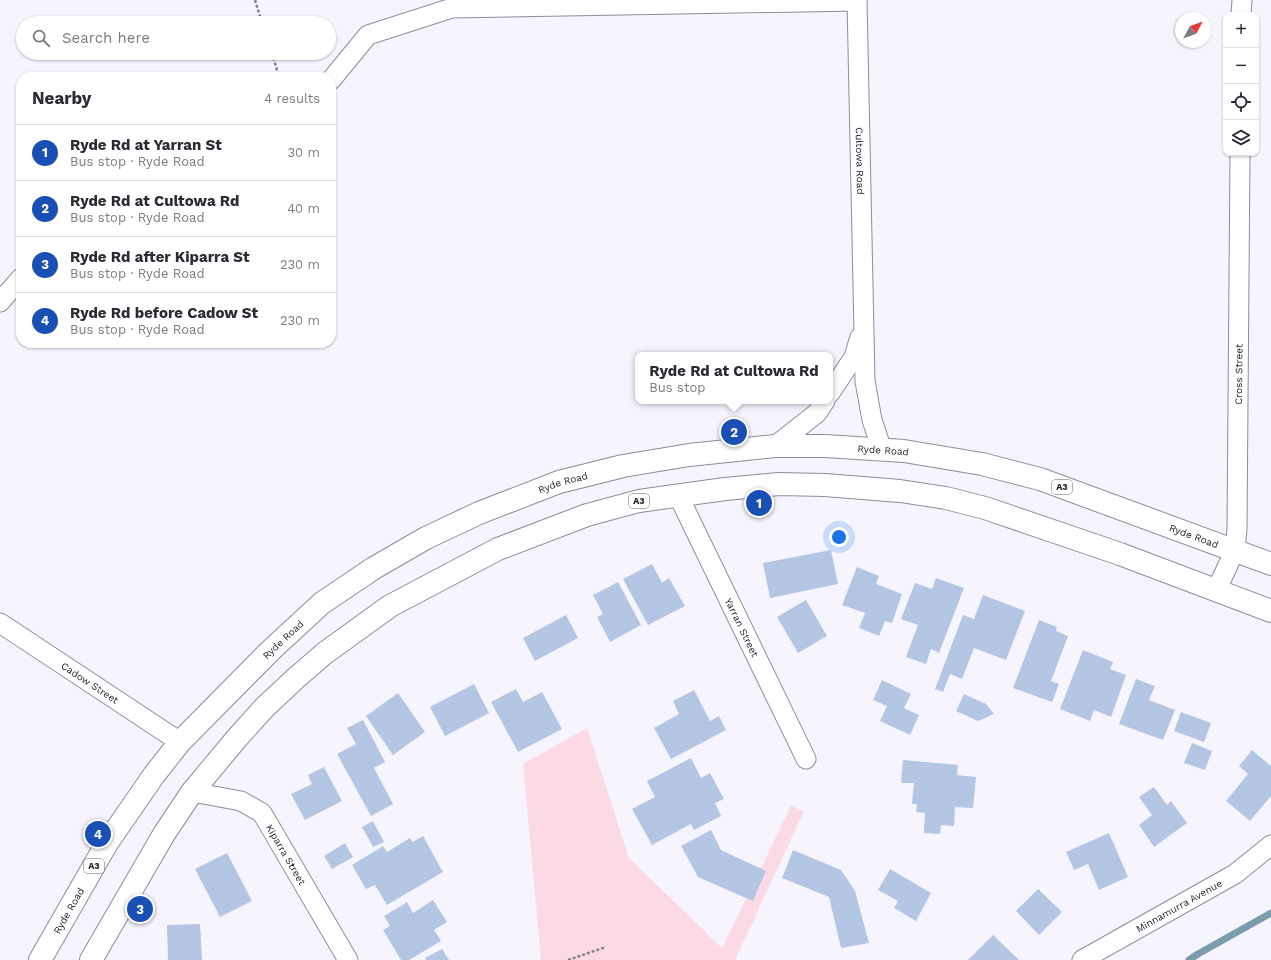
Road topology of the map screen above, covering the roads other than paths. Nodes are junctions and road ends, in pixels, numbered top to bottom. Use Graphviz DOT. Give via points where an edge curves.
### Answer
graph roads {
  1 [pos="1242,0"];
  2 [pos="857,1"];
  3 [pos="1241,12"];
  4 [pos="336,74"];
  5 [pos="1240,156"];
  6 [pos="16,284"];
  7 [pos="0,302"];
  8 [pos="864,323"];
  9 [pos="833,388"];
  10 [pos="822,404"];
  11 [pos="775,446"];
  12 [pos="882,450"];
  13 [pos="678,495"];
  14 [pos="1235,550"];
  15 [pos="1271,564"];
  16 [pos="1216,591"];
  17 [pos="1271,611"];
  18 [pos="0,623"];
  19 [pos="180,742"];
  20 [pos="806,759"];
  21 [pos="192,792"];
  22 [pos="1271,845"];
  23 [pos="40,960"];
  24 [pos="91,960"];
  25 [pos="348,960"];
  26 [pos="1082,960"];
  1 -- 3 [label="street"];
  2 -- 4 [label="street" via="452,8 368,35"];
  2 -- 8 [label="street, Cultowa Road"];
  5 -- 14 [label="street, Cross Street"];
  6 -- 7 [label="street"];
  8 -- 9 [label="street, Cultowa Road" via="854,357"];
  8 -- 12 [label="street, Cultowa Road" via="866,387 872,420"];
  10 -- 11 [label="street" via="816,413"];
  11 -- 12 [label="highway, Ryde Road / A3"];
  11 -- 19 [label="highway, Ryde Road / A3" via="689,455 623,466 559,482 479,513 433,535 374,568 322,603 270,651"];
  12 -- 14 [label="highway, Ryde Road / A3" via="904,451 982,464 1040,479"];
  13 -- 16 [label="highway, A3" via="779,484 885,490 946,498 1062,533"];
  13 -- 20 [label="street, Yarran Street"];
  13 -- 21 [label="highway, A3" via="639,501 587,515 540,532 498,549 390,606 325,653 296,678 237,738"];
  14 -- 15 [label="highway, Ryde Road / A3"];
  14 -- 16 [label="street, Cross Street"];
  16 -- 17 [label="highway, A3"];
  18 -- 19 [label="street, Cadow Street"];
  19 -- 23 [label="highway, Ryde Road / A3" via="154,774 107,843"];
  21 -- 24 [label="highway, A3" via="164,834"];
  21 -- 25 [label="street, Kiparra Street" via="241,801 262,813"];
  22 -- 26 [label="street, Minnamurra Avenue" via="1235,874"];
}
